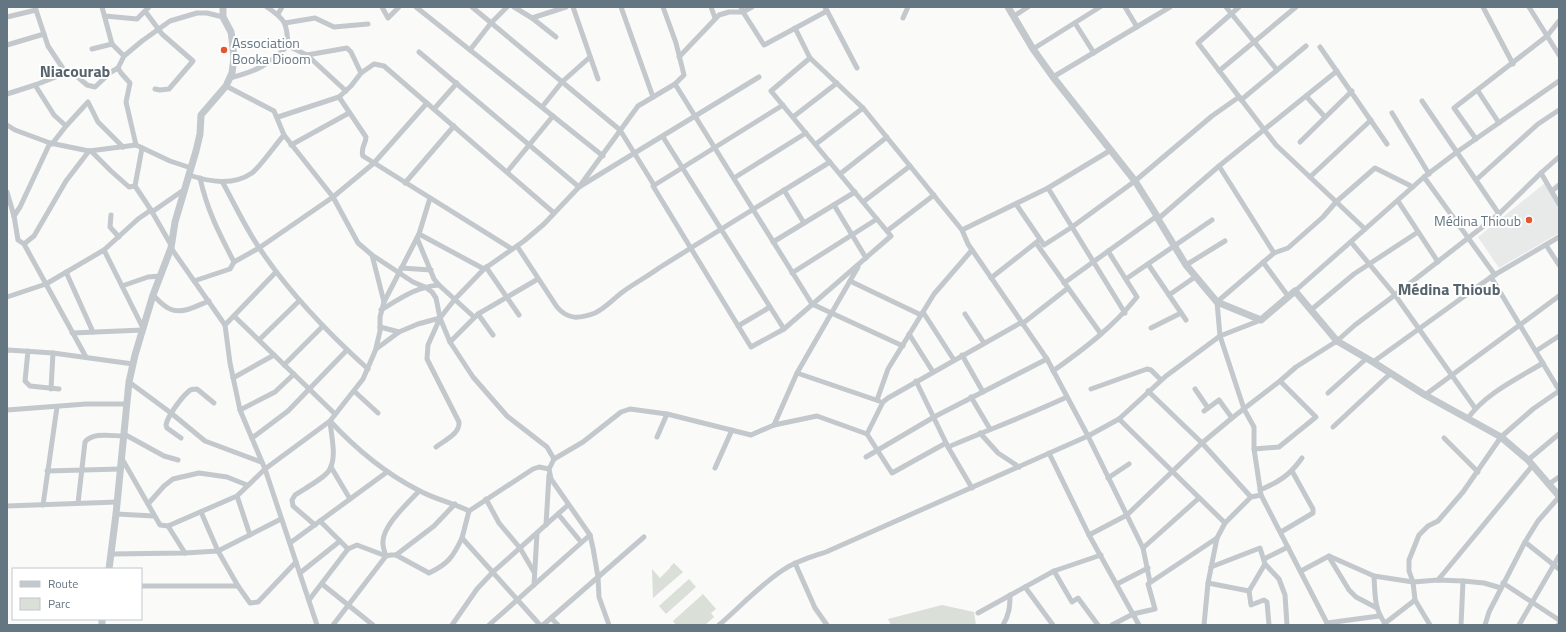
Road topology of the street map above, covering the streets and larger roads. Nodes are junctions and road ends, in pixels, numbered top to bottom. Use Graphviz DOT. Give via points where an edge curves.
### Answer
graph roads {
  1 [pos="102,7"];
  2 [pos="223,7"];
  3 [pos="267,7"];
  4 [pos="282,7"];
  5 [pos="382,7"];
  6 [pos="400,7"];
  7 [pos="416,7"];
  8 [pos="472,7"];
  9 [pos="506,7"];
  10 [pos="514,7"];
  11 [pos="566,7"];
  12 [pos="573,7"];
  13 [pos="621,7"];
  14 [pos="663,7"];
  15 [pos="711,7"];
  16 [pos="752,7"];
  17 [pos="908,7"];
  18 [pos="1008,7"];
  19 [pos="1028,7"];
  20 [pos="1100,7"];
  21 [pos="1125,7"];
  22 [pos="1170,7"];
  23 [pos="1226,7"];
  24 [pos="1239,7"];
  25 [pos="1286,7"];
  26 [pos="1296,7"];
  27 [pos="1483,7"];
  28 [pos="1529,7"];
  29 [pos="35,8"];
  30 [pos="147,9"];
  31 [pos="826,9"];
  32 [pos="742,10"];
  33 [pos="1291,12"];
  34 [pos="278,14"];
  35 [pos="1232,14"];
  36 [pos="105,16"];
  37 [pos="1014,16"];
  38 [pos="7,17"];
  39 [pos="223,17"];
  40 [pos="532,18"];
  41 [pos="715,18"];
  42 [pos="904,18"];
  43 [pos="1559,21"];
  44 [pos="285,22"];
  45 [pos="1075,22"];
  46 [pos="491,23"];
  47 [pos="368,24"];
  48 [pos="1137,27"];
  49 [pos="795,28"];
  50 [pos="158,29"];
  51 [pos="44,34"];
  52 [pos="1547,36"];
  53 [pos="556,37"];
  54 [pos="1254,42"];
  55 [pos="112,44"];
  56 [pos="7,45"];
  57 [pos="288,46"];
  58 [pos="1306,46"];
  59 [pos="1320,47"];
  60 [pos="92,49"];
  61 [pos="1033,49"];
  62 [pos="470,50"];
  63 [pos="419,52"];
  64 [pos="1094,53"];
  65 [pos="307,55"];
  66 [pos="1559,55"];
  67 [pos="124,56"];
  68 [pos="590,57"];
  69 [pos="679,58"];
  70 [pos="810,58"];
  71 [pos="1513,64"];
  72 [pos="118,68"];
  73 [pos="857,68"];
  74 [pos="1277,70"];
  75 [pos="1219,71"];
  76 [pos="1337,71"];
  77 [pos="66,73"];
  78 [pos="361,73"];
  79 [pos="759,77"];
  80 [pos="1053,77"];
  81 [pos="230,78"];
  82 [pos="598,79"];
  83 [pos="1559,80"];
  84 [pos="562,82"];
  85 [pos="456,83"];
  86 [pos="837,83"];
  87 [pos="675,84"];
  88 [pos="35,85"];
  89 [pos="226,86"];
  90 [pos="155,89"];
  91 [pos="1352,91"];
  92 [pos="1478,91"];
  93 [pos="346,92"];
  94 [pos="7,94"];
  95 [pos="1306,96"];
  96 [pos="339,97"];
  97 [pos="653,97"];
  98 [pos="1240,98"];
  99 [pos="1422,101"];
  100 [pos="427,103"];
  101 [pos="783,105"];
  102 [pos="542,107"];
  103 [pos="864,108"];
  104 [pos="434,109"];
  105 [pos="1559,110"];
  106 [pos="350,113"];
  107 [pos="1392,113"];
  108 [pos="553,116"];
  109 [pos="695,116"];
  110 [pos="278,117"];
  111 [pos="793,117"];
  112 [pos="1325,117"];
  113 [pos="1371,120"];
  114 [pos="1499,123"];
  115 [pos="7,125"];
  116 [pos="66,126"];
  117 [pos="454,126"];
  118 [pos="620,130"];
  119 [pos="1263,130"];
  120 [pos="806,133"];
  121 [pos="284,135"];
  122 [pos="662,136"];
  123 [pos="887,137"];
  124 [pos="1476,139"];
  125 [pos="1300,142"];
  126 [pos="51,144"];
  127 [pos="816,144"];
  128 [pos="1387,144"];
  129 [pos="136,145"];
  130 [pos="291,145"];
  131 [pos="529,145"];
  132 [pos="123,147"];
  133 [pos="714,147"];
  134 [pos="142,148"];
  135 [pos="1111,150"];
  136 [pos="90,151"];
  137 [pos="1457,152"];
  138 [pos="635,153"];
  139 [pos="603,156"];
  140 [pos="1559,157"];
  141 [pos="830,162"];
  142 [pos="374,163"];
  143 [pos="910,166"];
  144 [pos="1219,166"];
  145 [pos="682,167"];
  146 [pos="190,171"];
  147 [pos="506,172"];
  148 [pos="1541,172"];
  149 [pos="840,174"];
  150 [pos="1427,176"];
  151 [pos="1310,177"];
  152 [pos="200,178"];
  153 [pos="734,178"];
  154 [pos="1476,180"];
  155 [pos="1135,181"];
  156 [pos="223,182"];
  157 [pos="405,183"];
  158 [pos="654,184"];
  159 [pos="135,186"];
  160 [pos="1559,186"];
  161 [pos="1413,187"];
  162 [pos="579,188"];
  163 [pos="1048,188"];
  164 [pos="185,189"];
  165 [pos="784,190"];
  166 [pos="7,192"];
  167 [pos="855,192"];
  168 [pos="1552,192"];
  169 [pos="934,195"];
  170 [pos="333,197"];
  171 [pos="430,198"];
  172 [pos="1398,201"];
  173 [pos="863,202"];
  174 [pos="1336,202"];
  175 [pos="1016,204"];
  176 [pos="1559,204"];
  177 [pos="834,205"];
  178 [pos="753,209"];
  179 [pos="152,211"];
  180 [pos="554,213"];
  181 [pos="1499,214"];
  182 [pos="111,215"];
  183 [pos="14,216"];
  184 [pos="1158,217"];
  185 [pos="877,219"];
  186 [pos="1212,220"];
  187 [pos="804,223"];
  188 [pos="1072,227"];
  189 [pos="721,229"];
  190 [pos="1365,229"];
  191 [pos="962,230"];
  192 [pos="887,231"];
  193 [pos="1418,232"];
  194 [pos="852,235"];
  195 [pos="418,236"];
  196 [pos="119,237"];
  197 [pos="1559,237"];
  198 [pos="1469,238"];
  199 [pos="1038,241"];
  200 [pos="1225,241"];
  201 [pos="773,242"];
  202 [pos="1351,242"];
  203 [pos="24,244"];
  204 [pos="1175,245"];
  205 [pos="1546,245"];
  206 [pos="171,246"];
  207 [pos="259,248"];
  208 [pos="514,248"];
  209 [pos="691,248"];
  210 [pos="104,250"];
  211 [pos="972,250"];
  212 [pos="1108,251"];
  213 [pos="1274,253"];
  214 [pos="372,255"];
  215 [pos="866,258"];
  216 [pos="234,262"];
  217 [pos="861,262"];
  218 [pos="1094,262"];
  219 [pos="1263,262"];
  220 [pos="1438,262"];
  221 [pos="1148,264"];
  222 [pos="1369,264"];
  223 [pos="1186,265"];
  224 [pos="1559,266"];
  225 [pos="485,268"];
  226 [pos="400,270"];
  227 [pos="431,270"];
  228 [pos="66,272"];
  229 [pos="276,272"];
  230 [pos="792,273"];
  231 [pos="160,276"];
  232 [pos="1493,276"];
  233 [pos="1194,277"];
  234 [pos="991,278"];
  235 [pos="538,279"];
  236 [pos="1126,279"];
  237 [pos="194,281"];
  238 [pos="850,281"];
  239 [pos="1064,283"];
  240 [pos="46,284"];
  241 [pos="439,285"];
  242 [pos="122,286"];
  243 [pos="425,286"];
  244 [pos="1068,288"];
  245 [pos="1294,291"];
  246 [pos="153,295"];
  247 [pos="1169,295"];
  248 [pos="1395,295"];
  249 [pos="1288,296"];
  250 [pos="1559,296"];
  251 [pos="7,297"];
  252 [pos="506,297"];
  253 [pos="455,299"];
  254 [pos="209,301"];
  255 [pos="299,301"];
  256 [pos="384,302"];
  257 [pos="1217,302"];
  258 [pos="812,304"];
  259 [pos="770,307"];
  260 [pos="382,310"];
  261 [pos="1311,310"];
  262 [pos="831,313"];
  263 [pos="922,313"];
  264 [pos="1125,313"];
  265 [pos="1181,313"];
  266 [pos="965,314"];
  267 [pos="476,315"];
  268 [pos="519,315"];
  269 [pos="234,316"];
  270 [pos="440,318"];
  271 [pos="1186,320"];
  272 [pos="1261,320"];
  273 [pos="1022,323"];
  274 [pos="1520,325"];
  275 [pos="225,326"];
  276 [pos="323,326"];
  277 [pos="738,326"];
  278 [pos="380,327"];
  279 [pos="1151,328"];
  280 [pos="143,329"];
  281 [pos="784,329"];
  282 [pos="1419,329"];
  283 [pos="93,332"];
  284 [pos="399,332"];
  285 [pos="72,333"];
  286 [pos="909,334"];
  287 [pos="1101,334"];
  288 [pos="494,336"];
  289 [pos="1220,336"];
  290 [pos="1559,336"];
  291 [pos="259,340"];
  292 [pos="1337,341"];
  293 [pos="450,342"];
  294 [pos="984,343"];
  295 [pos="902,346"];
  296 [pos="376,349"];
  297 [pos="347,350"];
  298 [pos="7,351"];
  299 [pos="28,351"];
  300 [pos="1536,351"];
  301 [pos="53,352"];
  302 [pos="274,355"];
  303 [pos="962,355"];
  304 [pos="86,357"];
  305 [pos="1047,359"];
  306 [pos="954,360"];
  307 [pos="1370,360"];
  308 [pos="1543,362"];
  309 [pos="133,364"];
  310 [pos="284,364"];
  311 [pos="368,369"];
  312 [pos="1053,371"];
  313 [pos="933,372"];
  314 [pos="1391,373"];
  315 [pos="294,374"];
  316 [pos="797,374"];
  317 [pos="1452,375"];
  318 [pos="233,378"];
  319 [pos="1161,380"];
  320 [pos="916,381"];
  321 [pos="1280,381"];
  322 [pos="129,382"];
  323 [pos="51,389"];
  324 [pos="59,389"];
  325 [pos="310,389"];
  326 [pos="1091,389"];
  327 [pos="1195,389"];
  328 [pos="1559,390"];
  329 [pos="354,391"];
  330 [pos="1148,391"];
  331 [pos="983,392"];
  332 [pos="1328,393"];
  333 [pos="1425,395"];
  334 [pos="972,398"];
  335 [pos="1067,398"];
  336 [pos="877,400"];
  337 [pos="883,402"];
  338 [pos="214,403"];
  339 [pos="127,404"];
  340 [pos="57,407"];
  341 [pos="1244,408"];
  342 [pos="1475,408"];
  343 [pos="7,410"];
  344 [pos="240,410"];
  345 [pos="172,413"];
  346 [pos="378,413"];
  347 [pos="335,414"];
  348 [pos="667,414"];
  349 [pos="934,417"];
  350 [pos="1232,418"];
  351 [pos="1468,418"];
  352 [pos="1119,419"];
  353 [pos="330,420"];
  354 [pos="774,425"];
  355 [pos="1333,427"];
  356 [pos="990,429"];
  357 [pos="732,430"];
  358 [pos="980,433"];
  359 [pos="868,434"];
  360 [pos="1559,434"];
  361 [pos="124,435"];
  362 [pos="1088,436"];
  363 [pos="657,437"];
  364 [pos="1501,437"];
  365 [pos="181,438"];
  366 [pos="252,438"];
  367 [pos="1444,438"];
  368 [pos="1202,443"];
  369 [pos="947,445"];
  370 [pos="436,447"];
  371 [pos="1254,449"];
  372 [pos="877,450"];
  373 [pos="1049,453"];
  374 [pos="121,457"];
  375 [pos="866,457"];
  376 [pos="1302,458"];
  377 [pos="554,459"];
  378 [pos="178,460"];
  379 [pos="1528,460"];
  380 [pos="261,462"];
  381 [pos="1129,464"];
  382 [pos="1533,465"];
  383 [pos="331,467"];
  384 [pos="1019,467"];
  385 [pos="715,468"];
  386 [pos="120,469"];
  387 [pos="265,469"];
  388 [pos="81,470"];
  389 [pos="47,471"];
  390 [pos="1172,471"];
  391 [pos="1292,471"];
  392 [pos="387,472"];
  393 [pos="549,472"];
  394 [pos="1478,472"];
  395 [pos="1559,477"];
  396 [pos="1108,478"];
  397 [pos="1549,484"];
  398 [pos="247,486"];
  399 [pos="972,488"];
  400 [pos="419,491"];
  401 [pos="1261,492"];
  402 [pos="237,496"];
  403 [pos="1559,496"];
  404 [pos="1251,497"];
  405 [pos="1199,498"];
  406 [pos="350,499"];
  407 [pos="486,499"];
  408 [pos="117,502"];
  409 [pos="78,503"];
  410 [pos="43,504"];
  411 [pos="148,504"];
  412 [pos="455,504"];
  413 [pos="568,505"];
  414 [pos="7,506"];
  415 [pos="469,511"];
  416 [pos="201,512"];
  417 [pos="116,514"];
  418 [pos="558,514"];
  419 [pos="1127,515"];
  420 [pos="154,516"];
  421 [pos="281,519"];
  422 [pos="320,521"];
  423 [pos="1225,524"];
  424 [pos="315,525"];
  425 [pos="546,525"];
  426 [pos="168,526"];
  427 [pos="1281,532"];
  428 [pos="537,533"];
  429 [pos="250,535"];
  430 [pos="590,535"];
  431 [pos="1090,535"];
  432 [pos="644,536"];
  433 [pos="462,538"];
  434 [pos="1217,538"];
  435 [pos="340,541"];
  436 [pos="581,542"];
  437 [pos="1524,542"];
  438 [pos="290,543"];
  439 [pos="1288,547"];
  440 [pos="520,548"];
  441 [pos="1143,548"];
  442 [pos="348,549"];
  443 [pos="218,551"];
  444 [pos="185,553"];
  445 [pos="111,554"];
  446 [pos="396,555"];
  447 [pos="1101,555"];
  448 [pos="386,556"];
  449 [pos="1329,556"];
  450 [pos="1559,556"];
  451 [pos="296,562"];
  452 [pos="1265,562"];
  453 [pos="795,563"];
  454 [pos="1553,565"];
  455 [pos="1211,567"];
  456 [pos="109,568"];
  457 [pos="1148,568"];
  458 [pos="1559,569"];
  459 [pos="1054,571"];
  460 [pos="1301,571"];
  461 [pos="494,572"];
  462 [pos="534,572"];
  463 [pos="300,574"];
  464 [pos="1374,576"];
  465 [pos="598,577"];
  466 [pos="1438,580"];
  467 [pos="1463,581"];
  468 [pos="1150,582"];
  469 [pos="1414,582"];
  470 [pos="1208,583"];
  471 [pos="322,584"];
  472 [pos="1117,584"];
  473 [pos="534,585"];
  474 [pos="1502,585"];
  475 [pos="142,586"];
  476 [pos="238,586"];
  477 [pos="1025,587"];
  478 [pos="1249,591"];
  479 [pos="1010,595"];
  480 [pos="518,599"];
  481 [pos="309,600"];
  482 [pos="1414,600"];
  483 [pos="1532,602"];
  484 [pos="349,605"];
  485 [pos="1377,608"];
  486 [pos="978,613"];
  487 [pos="1133,614"];
  488 [pos="1379,616"];
  489 [pos="552,618"];
  490 [pos="1559,620"];
  491 [pos="1051,623"];
  492 [pos="1328,624"];
  493 [pos="1384,624"];
  494 [pos="1428,624"];
  495 [pos="317,625"];
  496 [pos="333,625"];
  497 [pos="373,625"];
  498 [pos="452,625"];
  499 [pos="489,625"];
  500 [pos="540,625"];
  501 [pos="543,625"];
  502 [pos="558,625"];
  503 [pos="609,625"];
  504 [pos="719,625"];
  505 [pos="827,625"];
  506 [pos="1003,625"];
  507 [pos="1044,625"];
  508 [pos="1098,625"];
  509 [pos="1112,625"];
  510 [pos="1139,625"];
  511 [pos="1204,625"];
  512 [pos="1270,625"];
  513 [pos="1287,625"];
  514 [pos="1461,625"];
  515 [pos="1485,625"];
  516 [pos="1519,625"];
  1 -- 36 [label="street"];
  2 -- 39 [label="street"];
  3 -- 34 [label="street"];
  4 -- 34 [label="street"];
  5 -- 6 [label="street" via="388,18"];
  7 -- 62 [label="street"];
  8 -- 46 [label="street"];
  9 -- 46 [label="street"];
  10 -- 40 [label="street"];
  11 -- 40 [label="street"];
  12 -- 68 [label="street"];
  13 -- 97 [label="street"];
  14 -- 69 [label="street"];
  15 -- 41 [label="street"];
  16 -- 32 [label="street"];
  17 -- 42 [label="street"];
  18 -- 37 [label="street"];
  19 -- 37 [label="street"];
  20 -- 45 [label="street"];
  21 -- 48 [label="street"];
  22 -- 48 [label="street"];
  23 -- 35 [label="street"];
  24 -- 35 [label="street"];
  25 -- 33 [label="street"];
  26 -- 33 [label="street"];
  27 -- 71 [label="street"];
  28 -- 52 [label="street"];
  29 -- 38 [label="street"];
  29 -- 51 [label="street"];
  30 -- 36 [label="street" via="137,19"];
  30 -- 50 [label="street"];
  31 -- 49 [label="street"];
  31 -- 73 [label="street"];
  32 -- 41 [label="street"];
  32 -- 49 [label="street" via="764,45"];
  33 -- 54 [label="street"];
  34 -- 44 [label="street"];
  35 -- 54 [label="street"];
  35 -- 75 [label="street" via="1198,43"];
  36 -- 55 [label="street"];
  37 -- 61 [label="street"];
  39 -- 50 [label="street" via="197,13 170,21"];
  39 -- 81 [label="street" via="232,39 234,58"];
  40 -- 53 [label="street"];
  41 -- 69 [label="street"];
  43 -- 52 [label="street"];
  44 -- 47 [label="street" via="315,18 334,27"];
  44 -- 57 [label="street"];
  45 -- 61 [label="street"];
  45 -- 64 [label="street"];
  46 -- 62 [label="street"];
  46 -- 84 [label="street"];
  48 -- 64 [label="street"];
  49 -- 70 [label="street"];
  50 -- 67 [label="street"];
  50 -- 90 [label="street" via="193,61 169,89"];
  51 -- 56 [label="street"];
  51 -- 77 [label="street" via="48,46"];
  52 -- 66 [label="street"];
  52 -- 71 [label="street"];
  54 -- 74 [label="street"];
  54 -- 75 [label="street"];
  55 -- 60 [label="street"];
  55 -- 67 [label="street"];
  57 -- 65 [label="street"];
  57 -- 81 [label="street" via="261,68"];
  58 -- 74 [label="street"];
  59 -- 76 [label="street"];
  61 -- 80 [label="street"];
  62 -- 102 [label="street"];
  63 -- 85 [label="street"];
  64 -- 80 [label="street"];
  65 -- 78 [label="street" via="347,48"];
  65 -- 93 [label="street"];
  67 -- 72 [label="street"];
  68 -- 82 [label="street"];
  68 -- 84 [label="street"];
  69 -- 87 [label="street" via="684,75"];
  70 -- 86 [label="street"];
  70 -- 101 [label="street" via="771,91"];
  71 -- 92 [label="street"];
  72 -- 77 [label="street" via="110,72 95,87 87,85 73,73"];
  72 -- 129 [label="street" via="130,83 126,102"];
  74 -- 98 [label="street"];
  75 -- 98 [label="street"];
  76 -- 91 [label="street"];
  76 -- 95 [label="street"];
  77 -- 88 [label="street"];
  78 -- 93 [label="street"];
  78 -- 100 [label="street" via="374,64 384,66"];
  79 -- 109 [label="street"];
  80 -- 135 [label="street"];
  81 -- 89 [label="street"];
  83 -- 114 [label="street"];
  84 -- 102 [label="street"];
  84 -- 118 [label="street"];
  85 -- 104 [label="street"];
  85 -- 131 [label="street"];
  86 -- 103 [label="street"];
  86 -- 111 [label="street"];
  87 -- 97 [label="street"];
  87 -- 109 [label="street"];
  88 -- 94 [label="street"];
  88 -- 116 [label="street" via="54,115"];
  89 -- 110 [label="street" via="273,109"];
  89 -- 146 [label="street" via="201,115 199,140"];
  91 -- 112 [label="street"];
  91 -- 113 [label="street"];
  92 -- 114 [label="street"];
  92 -- 124 [label="street" via="1454,108"];
  93 -- 96 [label="street"];
  95 -- 112 [label="street"];
  95 -- 119 [label="street"];
  96 -- 106 [label="street"];
  96 -- 110 [label="street"];
  97 -- 118 [label="street" via="638,106"];
  98 -- 119 [label="street"];
  98 -- 155 [label="street" via="1212,116"];
  99 -- 137 [label="street"];
  100 -- 104 [label="street"];
  100 -- 142 [label="street"];
  101 -- 111 [label="street"];
  101 -- 133 [label="street"];
  102 -- 108 [label="street"];
  103 -- 123 [label="street"];
  103 -- 127 [label="street"];
  104 -- 117 [label="street"];
  105 -- 154 [label="street" via="1538,124"];
  106 -- 130 [label="street"];
  106 -- 142 [label="street" via="366,137 362,148 363,156"];
  107 -- 150 [label="street"];
  108 -- 131 [label="street"];
  108 -- 139 [label="street"];
  109 -- 122 [label="street"];
  109 -- 133 [label="street"];
  110 -- 121 [label="street"];
  111 -- 120 [label="street"];
  112 -- 125 [label="street"];
  113 -- 128 [label="street"];
  113 -- 151 [label="street"];
  114 -- 124 [label="street"];
  115 -- 126 [label="street"];
  116 -- 126 [label="street"];
  116 -- 132 [label="street" via="88,102 98,122"];
  117 -- 147 [label="street"];
  117 -- 157 [label="street"];
  118 -- 138 [label="street"];
  118 -- 139 [label="street"];
  119 -- 144 [label="street"];
  119 -- 151 [label="street"];
  120 -- 127 [label="street"];
  120 -- 153 [label="street"];
  121 -- 130 [label="street"];
  121 -- 156 [label="street" via="252,173"];
  122 -- 138 [label="street"];
  122 -- 145 [label="street"];
  123 -- 143 [label="street"];
  123 -- 149 [label="street"];
  124 -- 137 [label="street"];
  126 -- 136 [label="street"];
  126 -- 183 [label="street"];
  127 -- 141 [label="street"];
  129 -- 132 [label="street"];
  129 -- 134 [label="street"];
  130 -- 170 [label="street"];
  131 -- 147 [label="street"];
  131 -- 162 [label="street"];
  132 -- 136 [label="street"];
  133 -- 145 [label="street"];
  133 -- 153 [label="street"];
  134 -- 146 [label="street"];
  134 -- 159 [label="street"];
  135 -- 155 [label="street"];
  135 -- 163 [label="street"];
  136 -- 159 [label="street" via="129,187"];
  136 -- 203 [label="street" via="66,181 34,236"];
  137 -- 150 [label="street"];
  137 -- 154 [label="street"];
  138 -- 158 [label="street"];
  138 -- 162 [label="street"];
  139 -- 162 [label="street"];
  140 -- 148 [label="street"];
  141 -- 149 [label="street"];
  141 -- 165 [label="street"];
  142 -- 157 [label="street"];
  142 -- 170 [label="street"];
  143 -- 169 [label="street"];
  143 -- 173 [label="street"];
  144 -- 184 [label="street"];
  144 -- 213 [label="street"];
  145 -- 158 [label="street"];
  145 -- 189 [label="street"];
  146 -- 152 [label="street"];
  146 -- 164 [label="street"];
  147 -- 180 [label="street"];
  148 -- 168 [label="street"];
  148 -- 181 [label="street"];
  149 -- 167 [label="street"];
  150 -- 161 [label="street"];
  150 -- 198 [label="street"];
  151 -- 174 [label="street"];
  152 -- 156 [label="street"];
  152 -- 216 [label="street" via="205,201 215,226"];
  153 -- 178 [label="street"];
  154 -- 181 [label="street"];
  155 -- 184 [label="street"];
  155 -- 188 [label="street"];
  156 -- 207 [label="street"];
  157 -- 171 [label="street"];
  158 -- 209 [label="street"];
  159 -- 179 [label="street"];
  160 -- 168 [label="street"];
  161 -- 172 [label="street"];
  161 -- 174 [label="street" via="1375,168"];
  162 -- 180 [label="street"];
  163 -- 175 [label="street"];
  163 -- 188 [label="street"];
  164 -- 179 [label="street"];
  164 -- 206 [label="street"];
  165 -- 178 [label="street"];
  165 -- 187 [label="street"];
  166 -- 183 [label="street"];
  167 -- 173 [label="street"];
  167 -- 177 [label="street"];
  168 -- 176 [label="street"];
  169 -- 191 [label="street"];
  169 -- 192 [label="street"];
  170 -- 207 [label="street"];
  170 -- 214 [label="street" via="358,243"];
  171 -- 195 [label="street"];
  171 -- 208 [label="street"];
  172 -- 190 [label="street"];
  172 -- 193 [label="street"];
  173 -- 185 [label="street"];
  174 -- 190 [label="street"];
  174 -- 213 [label="street" via="1288,248"];
  175 -- 191 [label="street"];
  175 -- 199 [label="street"];
  177 -- 187 [label="street"];
  177 -- 194 [label="street"];
  178 -- 189 [label="street"];
  178 -- 201 [label="street"];
  179 -- 196 [label="street" via="138,219"];
  179 -- 206 [label="street"];
  180 -- 208 [label="street"];
  181 -- 198 [label="street"];
  182 -- 196 [label="street" via="110,227"];
  183 -- 203 [label="street" via="18,240"];
  184 -- 204 [label="street"];
  184 -- 212 [label="street"];
  185 -- 192 [label="street"];
  185 -- 194 [label="street"];
  186 -- 204 [label="street"];
  187 -- 201 [label="street"];
  188 -- 199 [label="street" via="1044,245"];
  188 -- 218 [label="street"];
  189 -- 209 [label="street"];
  189 -- 259 [label="street"];
  190 -- 202 [label="street"];
  191 -- 211 [label="street"];
  192 -- 215 [label="street" via="891,236"];
  193 -- 220 [label="street"];
  193 -- 222 [label="street"];
  194 -- 215 [label="street"];
  194 -- 230 [label="street"];
  195 -- 225 [label="street"];
  195 -- 226 [label="street"];
  195 -- 227 [label="street"];
  196 -- 210 [label="street"];
  197 -- 205 [label="street"];
  198 -- 220 [label="street"];
  198 -- 232 [label="street"];
  199 -- 234 [label="street"];
  199 -- 239 [label="street"];
  200 -- 223 [label="street"];
  201 -- 230 [label="street"];
  202 -- 222 [label="street"];
  202 -- 245 [label="street"];
  203 -- 240 [label="street"];
  204 -- 221 [label="street"];
  204 -- 223 [label="street"];
  205 -- 224 [label="street"];
  205 -- 232 [label="street"];
  206 -- 231 [label="street"];
  206 -- 237 [label="street"];
  207 -- 216 [label="street"];
  207 -- 229 [label="street"];
  208 -- 225 [label="street"];
  208 -- 235 [label="street"];
  209 -- 235 [label="street" via="622,292 610,303 580,317 570,318 563,314"];
  209 -- 277 [label="street"];
  210 -- 228 [label="street"];
  210 -- 242 [label="street"];
  211 -- 234 [label="street"];
  211 -- 263 [label="street" via="934,294"];
  212 -- 218 [label="street"];
  212 -- 236 [label="street"];
  213 -- 219 [label="street"];
  214 -- 226 [label="street"];
  214 -- 256 [label="street"];
  215 -- 217 [label="street"];
  216 -- 237 [label="street" via="230,269"];
  217 -- 238 [label="street"];
  217 -- 258 [label="street"];
  218 -- 239 [label="street"];
  218 -- 264 [label="street"];
  219 -- 249 [label="street"];
  219 -- 257 [label="street"];
  220 -- 248 [label="street"];
  221 -- 236 [label="street"];
  221 -- 247 [label="street"];
  222 -- 248 [label="street"];
  222 -- 261 [label="street"];
  223 -- 233 [label="street"];
  225 -- 252 [label="street"];
  225 -- 253 [label="street"];
  226 -- 227 [label="street"];
  226 -- 243 [label="street" via="413,282"];
  226 -- 256 [label="street"];
  227 -- 241 [label="street"];
  228 -- 240 [label="street"];
  228 -- 283 [label="street"];
  229 -- 255 [label="street"];
  229 -- 269 [label="street"];
  230 -- 258 [label="street"];
  231 -- 242 [label="street" via="148,277"];
  231 -- 246 [label="street"];
  232 -- 274 [label="street"];
  232 -- 282 [label="street"];
  233 -- 247 [label="street"];
  233 -- 257 [label="street"];
  234 -- 273 [label="street"];
  235 -- 252 [label="street"];
  236 -- 264 [label="street" via="1137,297"];
  237 -- 254 [label="street"];
  238 -- 262 [label="street"];
  238 -- 263 [label="street"];
  239 -- 244 [label="street"];
  240 -- 251 [label="street"];
  240 -- 285 [label="street"];
  241 -- 243 [label="street"];
  241 -- 253 [label="street"];
  242 -- 280 [label="street"];
  243 -- 260 [label="street"];
  243 -- 270 [label="street" via="436,298"];
  244 -- 273 [label="street"];
  244 -- 287 [label="street"];
  245 -- 249 [label="street"];
  245 -- 261 [label="street"];
  246 -- 254 [label="street" via="169,309 177,311"];
  246 -- 280 [label="street"];
  247 -- 265 [label="street"];
  248 -- 282 [label="street"];
  248 -- 292 [label="street"];
  249 -- 272 [label="street"];
  250 -- 274 [label="street"];
  252 -- 267 [label="street"];
  252 -- 268 [label="street"];
  253 -- 267 [label="street"];
  253 -- 270 [label="street"];
  254 -- 275 [label="street"];
  255 -- 276 [label="street"];
  255 -- 291 [label="street"];
  256 -- 260 [label="street"];
  257 -- 272 [label="street"];
  257 -- 289 [label="street"];
  258 -- 262 [label="street"];
  258 -- 281 [label="street"];
  259 -- 277 [label="street"];
  259 -- 281 [label="street"];
  260 -- 278 [label="street"];
  261 -- 292 [label="street"];
  262 -- 295 [label="street"];
  262 -- 316 [label="street"];
  263 -- 286 [label="street"];
  263 -- 306 [label="street"];
  264 -- 287 [label="street"];
  265 -- 271 [label="street"];
  265 -- 279 [label="street"];
  266 -- 294 [label="street"];
  267 -- 288 [label="street"];
  267 -- 293 [label="street"];
  269 -- 275 [label="street"];
  269 -- 291 [label="street"];
  270 -- 284 [label="street"];
  270 -- 293 [label="street"];
  270 -- 370 [label="street" via="428,345 426,359 459,422 459,427 457,432"];
  272 -- 289 [label="street"];
  273 -- 294 [label="street"];
  273 -- 305 [label="street"];
  274 -- 300 [label="street"];
  274 -- 317 [label="street"];
  275 -- 318 [label="street"];
  276 -- 297 [label="street"];
  276 -- 310 [label="street"];
  277 -- 281 [label="street" via="751,347"];
  278 -- 284 [label="street"];
  278 -- 296 [label="street"];
  280 -- 283 [label="street"];
  280 -- 309 [label="street"];
  282 -- 307 [label="street"];
  282 -- 317 [label="street"];
  283 -- 285 [label="street"];
  284 -- 296 [label="street"];
  285 -- 304 [label="street"];
  286 -- 295 [label="street"];
  286 -- 313 [label="street"];
  287 -- 312 [label="street"];
  289 -- 319 [label="street"];
  289 -- 341 [label="street"];
  290 -- 300 [label="street"];
  291 -- 302 [label="street"];
  292 -- 307 [label="street"];
  292 -- 321 [label="street"];
  293 -- 377 [label="street" via="473,377 507,416 547,447"];
  294 -- 303 [label="street"];
  295 -- 336 [label="street" via="888,369"];
  296 -- 311 [label="street"];
  297 -- 311 [label="street"];
  297 -- 325 [label="street"];
  298 -- 299 [label="street"];
  299 -- 301 [label="street"];
  299 -- 323 [label="street" via="25,381 30,386"];
  300 -- 308 [label="street"];
  301 -- 304 [label="street"];
  301 -- 323 [label="street"];
  302 -- 310 [label="street"];
  302 -- 318 [label="street"];
  303 -- 306 [label="street"];
  303 -- 331 [label="street"];
  304 -- 309 [label="street"];
  305 -- 312 [label="street"];
  305 -- 331 [label="street"];
  306 -- 313 [label="street"];
  307 -- 314 [label="street"];
  307 -- 332 [label="street"];
  308 -- 328 [label="street"];
  308 -- 342 [label="street"];
  309 -- 322 [label="street"];
  310 -- 315 [label="street"];
  311 -- 329 [label="street"];
  312 -- 335 [label="street"];
  313 -- 320 [label="street"];
  314 -- 333 [label="street"];
  314 -- 355 [label="street"];
  315 -- 325 [label="street"];
  315 -- 344 [label="street" via="275,392"];
  316 -- 336 [label="street"];
  316 -- 354 [label="street"];
  317 -- 333 [label="street"];
  317 -- 342 [label="street"];
  318 -- 344 [label="street"];
  319 -- 326 [label="street" via="1147,369"];
  319 -- 330 [label="street"];
  320 -- 337 [label="street"];
  320 -- 349 [label="street"];
  321 -- 341 [label="street"];
  321 -- 371 [label="street" via="1316,417 1279,447"];
  322 -- 339 [label="street"];
  322 -- 345 [label="street"];
  323 -- 324 [label="street"];
  325 -- 347 [label="street"];
  325 -- 366 [label="street" via="288,411"];
  327 -- 350 [label="street" via="1206,409 1219,400"];
  328 -- 364 [label="street"];
  329 -- 346 [label="street"];
  329 -- 347 [label="street"];
  330 -- 352 [label="street"];
  330 -- 368 [label="street"];
  331 -- 334 [label="street"];
  333 -- 351 [label="street"];
  334 -- 349 [label="street"];
  334 -- 356 [label="street"];
  335 -- 356 [label="street"];
  335 -- 362 [label="street"];
  336 -- 337 [label="street"];
  337 -- 359 [label="street"];
  338 -- 345 [label="street" via="197,389 191,389"];
  339 -- 340 [label="street"];
  339 -- 361 [label="street"];
  340 -- 343 [label="street"];
  340 -- 389 [label="street"];
  341 -- 350 [label="street"];
  341 -- 371 [label="street" via="1254,426"];
  342 -- 351 [label="street"];
  344 -- 366 [label="street"];
  345 -- 365 [label="street" via="167,428"];
  345 -- 380 [label="street" via="205,441"];
  347 -- 353 [label="street"];
  348 -- 357 [label="street"];
  348 -- 363 [label="street"];
  348 -- 377 [label="street" via="630,409 621,412 583,442"];
  349 -- 369 [label="street"];
  349 -- 372 [label="street"];
  350 -- 368 [label="street"];
  351 -- 364 [label="street"];
  352 -- 362 [label="street"];
  352 -- 390 [label="street"];
  353 -- 383 [label="street" via="333,459"];
  353 -- 387 [label="street"];
  353 -- 392 [label="street" via="344,436"];
  354 -- 357 [label="street" via="751,435"];
  354 -- 359 [label="street" via="817,416"];
  356 -- 358 [label="street"];
  357 -- 385 [label="street"];
  358 -- 369 [label="street"];
  358 -- 384 [label="street" via="998,453"];
  359 -- 372 [label="street"];
  360 -- 379 [label="street"];
  361 -- 374 [label="street"];
  361 -- 378 [label="street" via="164,456"];
  361 -- 388 [label="street" via="88,438 85,442"];
  362 -- 373 [label="street"];
  362 -- 396 [label="street"];
  364 -- 379 [label="street"];
  364 -- 394 [label="street"];
  366 -- 380 [label="street"];
  367 -- 394 [label="street"];
  368 -- 390 [label="street"];
  368 -- 404 [label="street"];
  369 -- 372 [label="street" via="892,473"];
  369 -- 399 [label="street"];
  371 -- 401 [label="street"];
  372 -- 375 [label="street"];
  373 -- 384 [label="street"];
  373 -- 431 [label="street"];
  374 -- 386 [label="street"];
  374 -- 411 [label="street"];
  376 -- 391 [label="street"];
  377 -- 393 [label="street"];
  379 -- 382 [label="street"];
  380 -- 387 [label="street"];
  381 -- 396 [label="street"];
  382 -- 397 [label="street"];
  382 -- 466 [label="street"];
  383 -- 406 [label="street"];
  383 -- 424 [label="street" via="327,474 295,495 292,500 293,506"];
  384 -- 399 [label="street"];
  386 -- 388 [label="street"];
  386 -- 408 [label="street"];
  387 -- 398 [label="street"];
  387 -- 421 [label="street"];
  388 -- 389 [label="street"];
  388 -- 409 [label="street"];
  389 -- 410 [label="street"];
  390 -- 405 [label="street"];
  390 -- 419 [label="street"];
  391 -- 401 [label="street"];
  391 -- 427 [label="street" via="1313,513"];
  392 -- 400 [label="street"];
  392 -- 406 [label="street"];
  393 -- 407 [label="street" via="539,467 533,469"];
  393 -- 413 [label="street"];
  393 -- 425 [label="street"];
  394 -- 469 [label="street" via="1438,521 1419,535 1409,560 1409,572"];
  395 -- 397 [label="street"];
  396 -- 419 [label="street"];
  397 -- 403 [label="street"];
  398 -- 402 [label="street"];
  398 -- 411 [label="street" via="227,477 199,473 173,479"];
  399 -- 453 [label="street"];
  400 -- 412 [label="street"];
  400 -- 448 [label="street" via="391,523 385,534 383,543"];
  401 -- 404 [label="street"];
  401 -- 427 [label="street"];
  402 -- 416 [label="street"];
  402 -- 429 [label="street"];
  403 -- 437 [label="street"];
  404 -- 423 [label="street"];
  405 -- 423 [label="street"];
  405 -- 441 [label="street"];
  406 -- 422 [label="street"];
  407 -- 415 [label="street"];
  407 -- 440 [label="street" via="499,523"];
  408 -- 409 [label="street"];
  408 -- 417 [label="street"];
  409 -- 410 [label="street"];
  410 -- 414 [label="street"];
  411 -- 420 [label="street"];
  412 -- 415 [label="street"];
  412 -- 446 [label="street" via="434,526"];
  413 -- 418 [label="street"];
  413 -- 430 [label="street"];
  415 -- 433 [label="street"];
  416 -- 426 [label="street"];
  416 -- 443 [label="street"];
  417 -- 420 [label="street"];
  417 -- 445 [label="street"];
  418 -- 425 [label="street"];
  418 -- 436 [label="street"];
  419 -- 431 [label="street"];
  419 -- 441 [label="street"];
  420 -- 426 [label="street" via="160,525"];
  421 -- 429 [label="street"];
  421 -- 438 [label="street"];
  422 -- 424 [label="street"];
  422 -- 435 [label="street"];
  423 -- 434 [label="street"];
  424 -- 438 [label="street"];
  425 -- 428 [label="street"];
  426 -- 444 [label="street"];
  427 -- 439 [label="street"];
  428 -- 440 [label="street"];
  428 -- 462 [label="street"];
  429 -- 443 [label="street"];
  430 -- 436 [label="street"];
  430 -- 465 [label="street"];
  431 -- 447 [label="street"];
  432 -- 465 [label="street"];
  433 -- 446 [label="street" via="454,555 429,573"];
  433 -- 461 [label="street"];
  434 -- 455 [label="street"];
  434 -- 468 [label="street"];
  435 -- 442 [label="street"];
  435 -- 463 [label="street"];
  436 -- 473 [label="street"];
  437 -- 454 [label="street"];
  437 -- 474 [label="street"];
  438 -- 451 [label="street"];
  439 -- 452 [label="street"];
  439 -- 460 [label="street"];
  440 -- 461 [label="street"];
  440 -- 462 [label="street"];
  441 -- 457 [label="street"];
  442 -- 448 [label="street" via="357,545"];
  442 -- 471 [label="street"];
  443 -- 444 [label="street"];
  443 -- 476 [label="street"];
  444 -- 445 [label="street"];
  445 -- 456 [label="street"];
  446 -- 448 [label="street"];
  447 -- 459 [label="street"];
  447 -- 472 [label="street"];
  448 -- 484 [label="street"];
  449 -- 460 [label="street"];
  449 -- 464 [label="street"];
  449 -- 485 [label="street" via="1356,597"];
  450 -- 454 [label="street"];
  451 -- 463 [label="street"];
  451 -- 476 [label="street" via="258,602 250,603"];
  452 -- 455 [label="street" via="1260,548"];
  452 -- 478 [label="street"];
  452 -- 513 [label="street" via="1279,579 1285,595"];
  453 -- 504 [label="street" via="783,570"];
  453 -- 505 [label="street" via="815,608"];
  454 -- 458 [label="street"];
  454 -- 483 [label="street"];
  455 -- 470 [label="street"];
  457 -- 468 [label="street"];
  457 -- 472 [label="street"];
  459 -- 477 [label="street"];
  459 -- 508 [label="street" via="1072,602 1078,598"];
  460 -- 492 [label="street"];
  461 -- 480 [label="street"];
  461 -- 498 [label="street" via="477,589"];
  462 -- 473 [label="street"];
  463 -- 481 [label="street"];
  464 -- 469 [label="street"];
  464 -- 485 [label="street"];
  465 -- 489 [label="street"];
  465 -- 503 [label="street" via="599,597"];
  466 -- 467 [label="street"];
  466 -- 469 [label="street"];
  467 -- 474 [label="street"];
  467 -- 514 [label="street"];
  468 -- 487 [label="street" via="1148,584 1155,609"];
  469 -- 482 [label="street"];
  470 -- 478 [label="street"];
  470 -- 511 [label="street"];
  471 -- 481 [label="street"];
  471 -- 484 [label="street"];
  472 -- 487 [label="street"];
  473 -- 480 [label="street"];
  474 -- 483 [label="street"];
  474 -- 515 [label="street"];
  475 -- 476 [label="street"];
  477 -- 479 [label="street"];
  477 -- 491 [label="street"];
  478 -- 512 [label="street" via="1251,605 1264,600 1267,602"];
  479 -- 486 [label="street"];
  479 -- 506 [label="street" via="1010,608"];
  480 -- 499 [label="street"];
  480 -- 500 [label="street"];
  481 -- 495 [label="street"];
  482 -- 493 [label="street"];
  482 -- 494 [label="street"];
  483 -- 490 [label="street"];
  483 -- 516 [label="street"];
  484 -- 496 [label="street"];
  484 -- 497 [label="street"];
  485 -- 488 [label="street"];
  487 -- 509 [label="street"];
  487 -- 510 [label="street"];
  488 -- 492 [label="street"];
  488 -- 493 [label="street"];
  489 -- 501 [label="street"];
  489 -- 502 [label="street"];
  491 -- 507 [label="street"];
}
